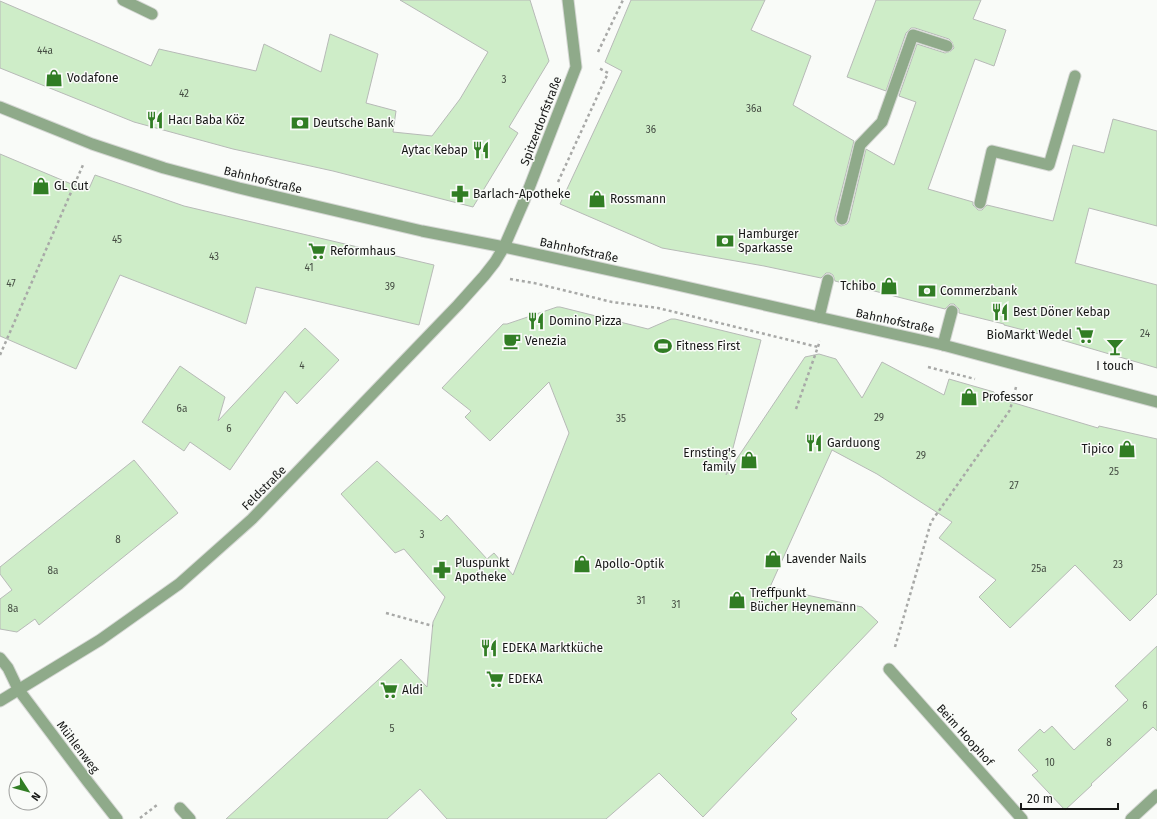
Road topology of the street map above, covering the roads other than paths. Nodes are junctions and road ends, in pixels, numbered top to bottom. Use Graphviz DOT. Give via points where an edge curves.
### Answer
graph roads {
  1 [pos="123,0"];
  2 [pos="568,0"];
  3 [pos="152,14"];
  4 [pos="946,46"];
  5 [pos="1075,76"];
  6 [pos="0,107"];
  7 [pos="980,203"];
  8 [pos="842,219"];
  9 [pos="504,247"];
  10 [pos="828,280"];
  11 [pos="952,311"];
  12 [pos="823,318"];
  13 [pos="943,344"];
  14 [pos="1157,402"];
  15 [pos="0,658"];
  16 [pos="889,669"];
  17 [pos="18,689"];
  18 [pos="0,701"];
  19 [pos="1157,795"];
  20 [pos="180,808"];
  21 [pos="117,819"];
  22 [pos="190,819"];
  23 [pos="1022,819"];
  24 [pos="1131,819"];
  1 -- 3 [label="street"];
  2 -- 9 [label="street, Spitzerdorfstraße" via="576,67"];
  4 -- 8 [label="street" via="913,36 882,122 860,145"];
  5 -- 7 [label="street" via="1049,165 992,152"];
  6 -- 9 [label="street, Bahnhofstraße" via="92,144 164,168 422,231"];
  9 -- 12 [label="street, Bahnhofstraße"];
  9 -- 17 [label="street, Feldstraße" via="484,276 458,305 252,519 179,584 100,640"];
  10 -- 12 [label="street"];
  11 -- 13 [label="street"];
  12 -- 13 [label="street, Bahnhofstraße"];
  13 -- 14 [label="street, Bahnhofstraße"];
  15 -- 17 [label="street, Mühlenweg"];
  16 -- 23 [label="street, Beim Hoophof"];
  17 -- 18 [label="street, Feldstraße"];
  17 -- 21 [label="street, Mühlenweg"];
  19 -- 24 [label="street"];
  20 -- 22 [label="street"];
}
